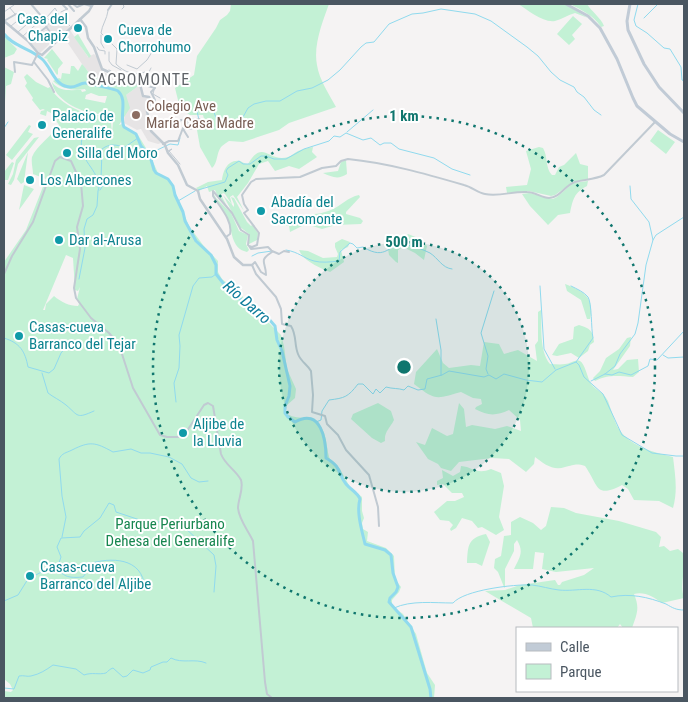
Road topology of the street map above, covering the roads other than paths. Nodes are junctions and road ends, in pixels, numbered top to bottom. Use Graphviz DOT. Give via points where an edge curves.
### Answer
graph roads {
  1 [pos="32,4"];
  2 [pos="62,4"];
  3 [pos="68,4"];
  4 [pos="73,4"];
  5 [pos="112,4"];
  6 [pos="123,4"];
  7 [pos="566,4"];
  8 [pos="630,4"];
  9 [pos="14,5"];
  10 [pos="92,5"];
  11 [pos="10,8"];
  12 [pos="67,9"];
  13 [pos="122,9"];
  14 [pos="108,10"];
  15 [pos="4,12"];
  16 [pos="74,12"];
  17 [pos="60,13"];
  18 [pos="16,14"];
  19 [pos="26,14"];
  20 [pos="47,17"];
  21 [pos="34,18"];
  22 [pos="19,20"];
  23 [pos="41,20"];
  24 [pos="81,20"];
  25 [pos="4,21"];
  26 [pos="10,27"];
  27 [pos="71,27"];
  28 [pos="45,28"];
  29 [pos="17,33"];
  30 [pos="101,33"];
  31 [pos="22,37"];
  32 [pos="56,38"];
  33 [pos="28,41"];
  34 [pos="97,47"];
  35 [pos="104,48"];
  36 [pos="109,52"];
  37 [pos="152,52"];
  38 [pos="105,54"];
  39 [pos="38,55"];
  40 [pos="34,62"];
  41 [pos="127,65"];
  42 [pos="151,68"];
  43 [pos="123,70"];
  44 [pos="110,71"];
  45 [pos="15,72"];
  46 [pos="148,73"];
  47 [pos="114,74"];
  48 [pos="122,74"];
  49 [pos="126,75"];
  50 [pos="154,88"];
  51 [pos="54,92"];
  52 [pos="160,98"];
  53 [pos="151,102"];
  54 [pos="684,113"];
  55 [pos="200,119"];
  56 [pos="188,120"];
  57 [pos="655,122"];
  58 [pos="174,127"];
  59 [pos="197,127"];
  60 [pos="183,128"];
  61 [pos="189,128"];
  62 [pos="188,137"];
  63 [pos="684,142"];
  64 [pos="165,147"];
  65 [pos="180,164"];
  66 [pos="226,237"];
  67 [pos="249,246"];
  68 [pos="272,251"];
  69 [pos="289,252"];
  70 [pos="254,263"];
  71 [pos="4,274"];
  72 [pos="379,526"];
  73 [pos="272,698"];
  1 -- 32 [label="street"];
  2 -- 12 [label="street"];
  3 -- 16 [label="street"];
  4 -- 10 [label="street" via="79,7"];
  5 -- 14 [label="street"];
  6 -- 13 [label="street"];
  7 -- 57 [label="main road" via="588,16 600,28 637,106"];
  8 -- 54 [label="main road" via="628,30 644,64 652,78"];
  9 -- 11 [label="street"];
  10 -- 24 [label="street"];
  11 -- 15 [label="street"];
  11 -- 18 [label="street"];
  12 -- 17 [label="street"];
  14 -- 30 [label="street"];
  17 -- 20 [label="street" via="55,8"];
  17 -- 27 [label="street"];
  18 -- 22 [label="street"];
  18 -- 25 [label="street"];
  19 -- 22 [label="street"];
  21 -- 29 [label="street"];
  22 -- 26 [label="street"];
  23 -- 31 [label="street"];
  24 -- 32 [label="street"];
  24 -- 53 [label="street" via="86,24 88,38 102,69 140,84 143,96 149,97"];
  25 -- 26 [label="street"];
  26 -- 29 [label="street"];
  28 -- 33 [label="street"];
  29 -- 31 [label="street"];
  30 -- 35 [label="street"];
  30 -- 43 [label="street" via="117,49 116,64"];
  31 -- 33 [label="street"];
  32 -- 39 [label="street" via="43,54"];
  33 -- 39 [label="street"];
  34 -- 38 [label="street"];
  36 -- 43 [label="street" via="110,63"];
  37 -- 41 [label="street" via="138,68"];
  39 -- 40 [label="street"];
  40 -- 45 [label="street" via="31,65 14,62"];
  40 -- 51 [label="street"];
  42 -- 46 [label="street"];
  43 -- 46 [label="street" via="135,75"];
  44 -- 47 [label="street"];
  46 -- 50 [label="street" via="148,84"];
  48 -- 49 [label="street"];
  50 -- 52 [label="street" via="153,94"];
  50 -- 53 [label="street" via="151,92 155,100"];
  53 -- 64 [label="street" via="147,111 150,129"];
  55 -- 56 [label="street"];
  56 -- 58 [label="street" via="181,120"];
  56 -- 61 [label="street"];
  57 -- 63 [label="main road"];
  57 -- 67 [label="street" via="604,175 572,182 550,198 529,192 484,194 434,176 348,159 300,177 256,179 243,193 242,199 248,210 245,214 259,233 257,245"];
  59 -- 61 [label="street"];
  60 -- 61 [label="street"];
  60 -- 62 [label="street"];
  60 -- 64 [label="street" via="178,141 169,141"];
  64 -- 65 [label="street" via="172,149 169,151"];
  64 -- 66 [label="street" via="187,185 198,192"];
  66 -- 67 [label="street" via="231,229 213,191 241,230 250,237"];
  66 -- 70 [label="street" via="239,262 243,265"];
  67 -- 68 [label="street" via="250,249 268,247"];
  68 -- 69 [label="street" via="279,254"];
  68 -- 70 [label="street" via="264,258 266,276"];
  70 -- 72 [label="street" via="257,276 276,297 282,324 291,326 295,332 298,353 312,373 312,412 323,415 346,450 368,475 378,506"];
  71 -- 73 [label="street" via="33,222 55,161 60,157 68,159 81,183 84,206 77,227 80,252 75,280 75,292 81,306 119,346 133,388 160,435 183,437 204,405 213,406 223,459 242,484 238,509 253,541 264,682 267,694"];
}
